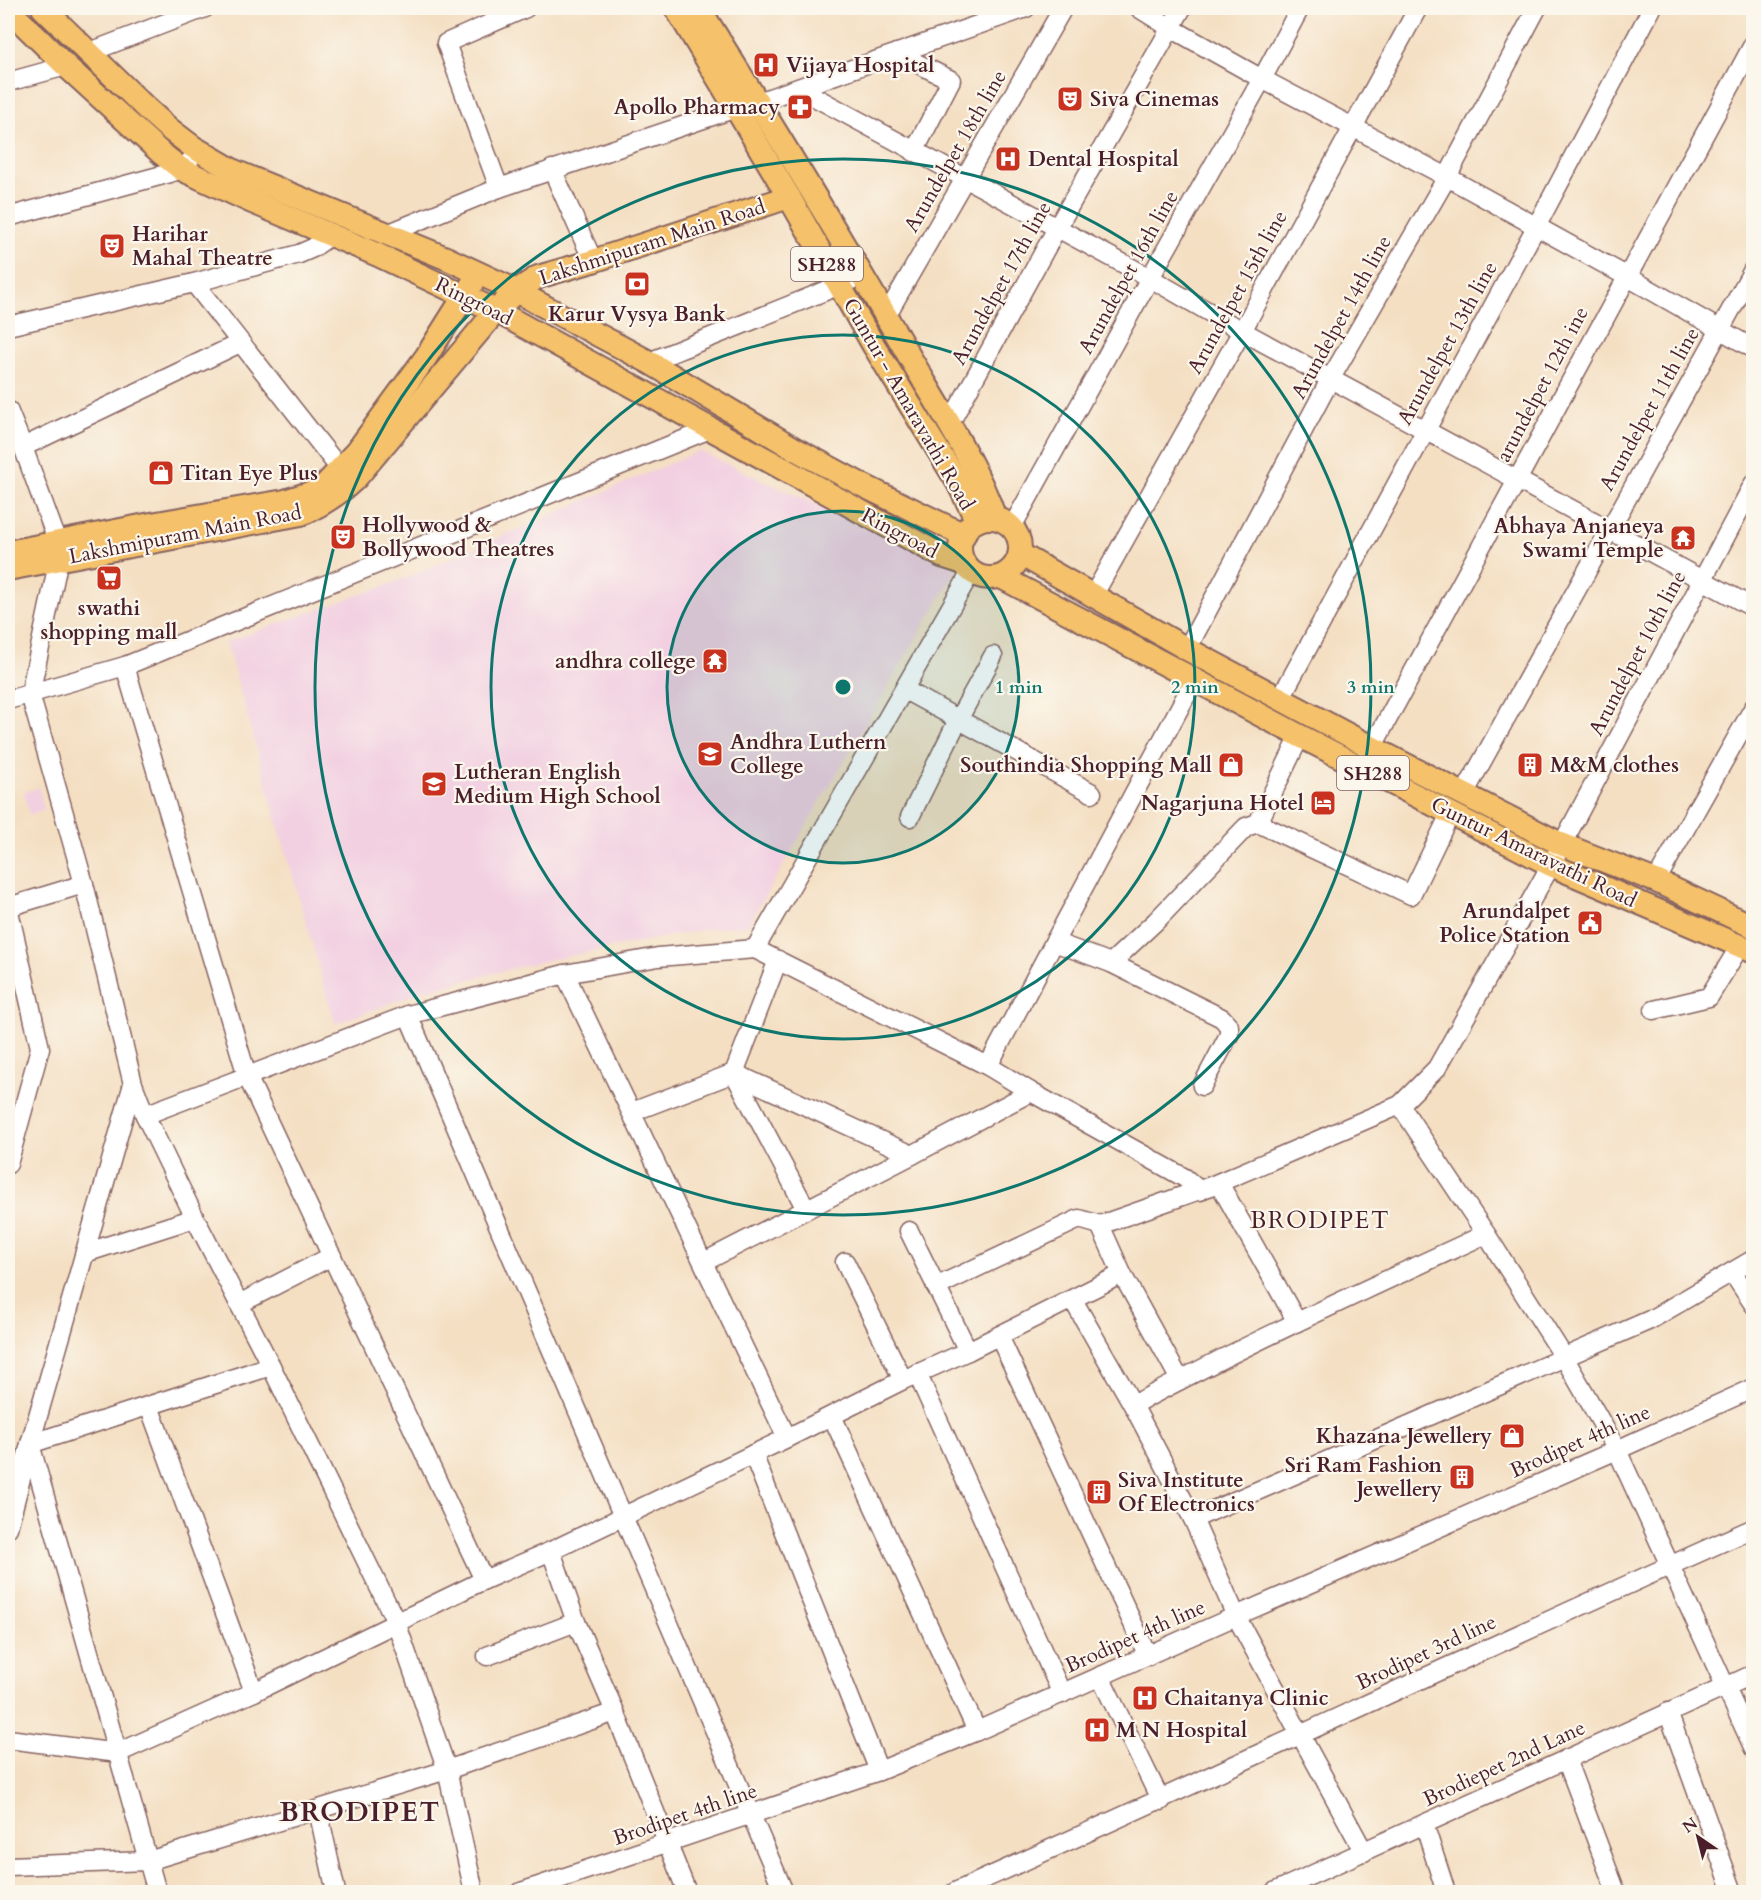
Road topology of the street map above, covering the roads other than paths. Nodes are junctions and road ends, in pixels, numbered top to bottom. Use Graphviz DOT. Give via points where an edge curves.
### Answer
graph roads {
  1 [pos="43,8"];
  2 [pos="205,8"];
  3 [pos="526,8"];
  4 [pos="676,8"];
  5 [pos="699,8"];
  6 [pos="1026,8"];
  7 [pos="1062,8"];
  8 [pos="1139,8"];
  9 [pos="1182,8"];
  10 [pos="1300,8"];
  11 [pos="1418,8"];
  12 [pos="1537,8"];
  13 [pos="1652,8"];
  14 [pos="8,9"];
  15 [pos="1171,28"];
  16 [pos="1754,43"];
  17 [pos="90,52"];
  18 [pos="896,53"];
  19 [pos="66,66"];
  20 [pos="1262,79"];
  21 [pos="8,82"];
  22 [pos="798,88"];
  23 [pos="758,102"];
  24 [pos="736,108"];
  25 [pos="1352,127"];
  26 [pos="201,151"];
  27 [pos="914,152"];
  28 [pos="181,169"];
  29 [pos="552,169"];
  30 [pos="1447,177"];
  31 [pos="964,179"];
  32 [pos="499,188"];
  33 [pos="789,197"];
  34 [pos="8,217"];
  35 [pos="1536,227"];
  36 [pos="1057,228"];
  37 [pos="387,234"];
  38 [pos="331,235"];
  39 [pos="593,261"];
  40 [pos="1754,268"];
  41 [pos="479,273"];
  42 [pos="861,275"];
  43 [pos="1626,276"];
  44 [pos="1150,278"];
  45 [pos="194,284"];
  46 [pos="840,286"];
  47 [pos="516,291"];
  48 [pos="465,296"];
  49 [pos="496,311"];
  50 [pos="886,316"];
  51 [pos="8,326"];
  52 [pos="1718,330"];
  53 [pos="1242,331"];
  54 [pos="240,343"];
  55 [pos="1754,349"];
  56 [pos="649,362"];
  57 [pos="1331,378"];
  58 [pos="8,410"];
  59 [pos="949,425"];
  60 [pos="710,429"];
  61 [pos="1426,429"];
  62 [pos="23,447"];
  63 [pos="340,469"];
  64 [pos="1517,479"];
  65 [pos="1754,483"];
  66 [pos="987,525"];
  67 [pos="1609,530"];
  68 [pos="58,551"];
  69 [pos="8,552"];
  70 [pos="1020,554"];
  71 [pos="968,568"];
  72 [pos="8,569"];
  73 [pos="1001,577"];
  74 [pos="1701,580"];
  75 [pos="1093,596"];
  76 [pos="1754,608"];
  77 [pos="1187,650"];
  78 [pos="993,656"];
  79 [pos="125,666"];
  80 [pos="1195,679"];
  81 [pos="905,690"];
  82 [pos="30,694"];
  83 [pos="1280,699"];
  84 [pos="8,700"];
  85 [pos="1754,707"];
  86 [pos="958,720"];
  87 [pos="1300,736"];
  88 [pos="1371,747"];
  89 [pos="1362,768"];
  90 [pos="1092,793"];
  91 [pos="1464,794"];
  92 [pos="1451,812"];
  93 [pos="910,817"];
  94 [pos="1258,823"];
  95 [pos="1561,844"];
  96 [pos="1551,865"];
  97 [pos="1656,881"];
  98 [pos="84,884"];
  99 [pos="8,907"];
  100 [pos="1754,927"];
  101 [pos="1054,942"];
  102 [pos="755,949"];
  103 [pos="1747,949"];
  104 [pos="777,960"];
  105 [pos="1111,963"];
  106 [pos="565,974"];
  107 [pos="1654,1010"];
  108 [pos="408,1015"];
  109 [pos="988,1065"];
  110 [pos="734,1073"];
  111 [pos="247,1076"];
  112 [pos="133,1084"];
  113 [pos="1202,1086"];
  114 [pos="1031,1092"];
  115 [pos="1400,1105"];
  116 [pos="632,1112"];
  117 [pos="145,1115"];
  118 [pos="912,1155"];
  119 [pos="8,1164"];
  120 [pos="1219,1183"];
  121 [pos="1200,1191"];
  122 [pos="806,1209"];
  123 [pos="195,1218"];
  124 [pos="1100,1225"];
  125 [pos="909,1231"];
  126 [pos="1486,1234"];
  127 [pos="85,1253"];
  128 [pos="332,1256"];
  129 [pos="1754,1259"];
  130 [pos="704,1262"];
  131 [pos="845,1262"];
  132 [pos="1732,1272"];
  133 [pos="1122,1274"];
  134 [pos="936,1287"];
  135 [pos="1073,1300"];
  136 [pos="239,1304"];
  137 [pos="1754,1305"];
  138 [pos="1297,1322"];
  139 [pos="999,1336"];
  140 [pos="968,1351"];
  141 [pos="1564,1356"];
  142 [pos="271,1366"];
  143 [pos="910,1376"];
  144 [pos="1180,1380"];
  145 [pos="1754,1388"];
  146 [pos="1133,1405"];
  147 [pos="148,1406"];
  148 [pos="832,1416"];
  149 [pos="787,1438"];
  150 [pos="30,1444"];
  151 [pos="1617,1450"];
  152 [pos="753,1454"];
  153 [pos="15,1470"];
  154 [pos="623,1516"];
  155 [pos="1192,1519"];
  156 [pos="8,1528"];
  157 [pos="1754,1528"];
  158 [pos="551,1551"];
  159 [pos="1670,1565"];
  160 [pos="484,1580"];
  161 [pos="1236,1616"];
  162 [pos="396,1622"];
  163 [pos="576,1622"];
  164 [pos="487,1656"];
  165 [pos="1148,1656"];
  166 [pos="1754,1674"];
  167 [pos="1100,1676"];
  168 [pos="1725,1687"];
  169 [pos="254,1692"];
  170 [pos="1062,1694"];
  171 [pos="615,1712"];
  172 [pos="1668,1712"];
  173 [pos="977,1731"];
  174 [pos="1301,1734"];
  175 [pos="8,1739"];
  176 [pos="1754,1749"];
  177 [pos="118,1753"];
  178 [pos="1566,1759"];
  179 [pos="447,1770"];
  180 [pos="879,1772"];
  181 [pos="1161,1801"];
  182 [pos="318,1810"];
  183 [pos="751,1816"];
  184 [pos="1424,1824"];
  185 [pos="668,1844"];
  186 [pos="1364,1852"];
  187 [pos="148,1861"];
  188 [pos="8,1866"];
  189 [pos="1292,1889"];
  190 [pos="157,1893"];
  191 [pos="336,1893"];
  192 [pos="474,1893"];
  193 [pos="521,1893"];
  194 [pos="687,1893"];
  195 [pos="784,1893"];
  196 [pos="955,1893"];
  197 [pos="1274,1893"];
  198 [pos="1446,1893"];
  199 [pos="1616,1893"];
  200 [pos="1733,1893"];
  1 -- 17 [label="main road, Ringroad"];
  2 -- 17 [label="street"];
  3 -- 32 [label="street" via="446,43"];
  4 -- 24 [label="main road, Guntur - Amaravathi Road / SH288"];
  5 -- 23 [label="main road, Guntur - Amaravathi Road / SH288"];
  6 -- 18 [label="street"];
  7 -- 31 [label="street, Arundelpet 18th line"];
  8 -- 15 [label="street"];
  9 -- 15 [label="street, Arundelpet 17th line"];
  10 -- 20 [label="street, Arundelpet 16th line"];
  11 -- 25 [label="street, Arundelpet 15th line"];
  12 -- 30 [label="street, Arundelpet 14th line"];
  13 -- 35 [label="street, Arundelpet 13th line"];
  14 -- 19 [label="main road, Ringroad"];
  15 -- 20 [label="street"];
  15 -- 36 [label="street, Arundelpet 17th line"];
  16 -- 43 [label="street, arundelpet 12th ine"];
  17 -- 26 [label="main road, Ringroad" via="168,128"];
  18 -- 22 [label="street"];
  18 -- 27 [label="street" via="951,80"];
  19 -- 21 [label="street"];
  19 -- 28 [label="main road, Ringroad"];
  20 -- 25 [label="street"];
  20 -- 44 [label="street, Arundelpet 16th line"];
  22 -- 23 [label="street"];
  22 -- 27 [label="street"];
  23 -- 42 [label="main road, Guntur - Amaravathi Road / SH288"];
  24 -- 29 [label="street"];
  24 -- 33 [label="main road, Guntur - Amaravathi Road / SH288"];
  25 -- 30 [label="street"];
  25 -- 53 [label="street, Arundelpet 15th line"];
  26 -- 28 [label="street"];
  26 -- 37 [label="main road, Ringroad" via="234,171"];
  27 -- 31 [label="street"];
  28 -- 34 [label="street"];
  28 -- 38 [label="main road, Ringroad"];
  29 -- 32 [label="street"];
  29 -- 39 [label="street"];
  30 -- 35 [label="street"];
  30 -- 57 [label="street, Arundelpet 14th line"];
  31 -- 36 [label="street"];
  31 -- 50 [label="street, Arundelpet 18th line"];
  32 -- 37 [label="street"];
  33 -- 39 [label="main road, Lakshmipuram Main Road"];
  33 -- 46 [label="main road, Guntur - Amaravathi Road / SH288"];
  35 -- 43 [label="street"];
  35 -- 61 [label="street, Arundelpet 13th line"];
  36 -- 44 [label="street"];
  36 -- 59 [label="street, Arundelpet 17th line"];
  37 -- 41 [label="main road, Ringroad"];
  38 -- 45 [label="street" via="299,254"];
  38 -- 48 [label="main road, Ringroad"];
  39 -- 47 [label="main road, Lakshmipuram Main Road" via="537,277"];
  40 -- 52 [label="street, Arundelpet 11th line"];
  41 -- 47 [label="main road, Ringroad"];
  41 -- 48 [label="main road, Lakshmipuram Main Road"];
  42 -- 46 [label="street"];
  42 -- 50 [label="main road, Guntur - Amaravathi Road / SH288"];
  43 -- 52 [label="street"];
  43 -- 64 [label="street, arundelpet 12th ine"];
  44 -- 53 [label="street"];
  44 -- 66 [label="street, Arundelpet 16th line"];
  45 -- 51 [label="street"];
  45 -- 54 [label="street"];
  46 -- 56 [label="street"];
  46 -- 66 [label="main road, Guntur - Amaravathi Road / SH288"];
  47 -- 49 [label="main road, Lakshmipuram Main Road"];
  47 -- 56 [label="main road, Ringroad"];
  48 -- 49 [label="main road, Ringroad"];
  48 -- 63 [label="main road, Lakshmipuram Main Road" via="426,357 357,452"];
  49 -- 60 [label="main road, Ringroad"];
  49 -- 68 [label="main road, Lakshmipuram Main Road" via="356,478 320,506 301,514"];
  50 -- 59 [label="main road, Guntur - Amaravathi Road / SH288"];
  52 -- 55 [label="street"];
  52 -- 67 [label="street, Arundelpet 11th line"];
  53 -- 57 [label="street"];
  53 -- 75 [label="street, Arundelpet 15th line"];
  54 -- 62 [label="street"];
  54 -- 63 [label="street"];
  56 -- 66 [label="main road, Ringroad" via="862,485"];
  57 -- 61 [label="street"];
  57 -- 77 [label="street, Arundelpet 14th line"];
  58 -- 62 [label="street"];
  59 -- 66 [label="main road, Guntur - Amaravathi Road / SH288" via="980,480"];
  60 -- 71 [label="main road, Ringroad"];
  60 -- 79 [label="street"];
  61 -- 64 [label="street"];
  61 -- 83 [label="street, Arundelpet 13th line"];
  62 -- 68 [label="street"];
  63 -- 68 [label="main road, Lakshmipuram Main Road" via="326,484 300,497 151,524"];
  64 -- 67 [label="street"];
  64 -- 88 [label="street, arundelpet 12th ine"];
  65 -- 74 [label="street, Arundelpet 10th line"];
  66 -- 70 [label="main road, SH288" via="1017,534"];
  66 -- 71 [label="main road, SH288" via="961,544"];
  67 -- 74 [label="street"];
  67 -- 91 [label="street, Arundelpet 11th line"];
  68 -- 69 [label="main road, Lakshmipuram Main Road"];
  68 -- 72 [label="main road, Lakshmipuram Main Road"];
  68 -- 82 [label="street"];
  70 -- 73 [label="main road" via="1016,564"];
  70 -- 75 [label="main road, SH288"];
  71 -- 73 [label="main road, SH288" via="980,577"];
  71 -- 81 [label="street"];
  73 -- 80 [label="main road, Guntur Amaravathi Road / SH288"];
  74 -- 76 [label="street"];
  74 -- 95 [label="street, Arundelpet 10th line"];
  75 -- 77 [label="main road, SH288"];
  77 -- 83 [label="main road, SH288"];
  78 -- 86 [label="street"];
  79 -- 82 [label="street"];
  79 -- 111 [label="street"];
  80 -- 87 [label="main road, Guntur Amaravathi Road / SH288"];
  80 -- 101 [label="street"];
  81 -- 86 [label="street"];
  81 -- 102 [label="street"];
  82 -- 84 [label="street"];
  82 -- 98 [label="street"];
  83 -- 88 [label="main road, SH288"];
  85 -- 97 [label="street"];
  86 -- 90 [label="street"];
  86 -- 93 [label="street"];
  87 -- 89 [label="main road, Guntur Amaravathi Road / SH288"];
  87 -- 94 [label="street"];
  88 -- 89 [label="street, arundelpet 12th ine"];
  88 -- 91 [label="main road, SH288"];
  89 -- 92 [label="main road, Guntur Amaravathi Road / SH288"];
  91 -- 95 [label="main road, SH288"];
  92 -- 94 [label="street" via="1411,894"];
  92 -- 96 [label="main road, Guntur Amaravathi Road / SH288"];
  94 -- 105 [label="street" via="1246,827"];
  95 -- 96 [label="street, Arundelpet 10th line"];
  95 -- 97 [label="main road, SH288"];
  96 -- 103 [label="main road, Guntur Amaravathi Road / SH288"];
  96 -- 115 [label="street, Arundelpet 10th line" via="1437,1068"];
  97 -- 100 [label="main road, SH288"];
  98 -- 99 [label="street"];
  98 -- 112 [label="street"];
  99 -- 119 [label="street" via="40,1048"];
  101 -- 105 [label="street"];
  101 -- 109 [label="street"];
  102 -- 104 [label="street"];
  102 -- 106 [label="street" via="658,957"];
  103 -- 107 [label="street" via="1710,997"];
  104 -- 109 [label="street"];
  104 -- 110 [label="street"];
  105 -- 113 [label="street" via="1222,1018 1229,1026 1229,1035"];
  106 -- 108 [label="street"];
  106 -- 116 [label="street"];
  108 -- 111 [label="street"];
  108 -- 154 [label="street"];
  109 -- 114 [label="street"];
  110 -- 116 [label="street"];
  110 -- 118 [label="street"];
  110 -- 122 [label="street"];
  111 -- 117 [label="street"];
  111 -- 128 [label="street"];
  112 -- 117 [label="street"];
  112 -- 127 [label="street"];
  114 -- 118 [label="street"];
  114 -- 121 [label="street" via="1185,1178"];
  115 -- 120 [label="street"];
  115 -- 126 [label="street"];
  116 -- 130 [label="street"];
  117 -- 123 [label="street"];
  118 -- 122 [label="street"];
  120 -- 121 [label="street"];
  120 -- 138 [label="street"];
  121 -- 124 [label="street"];
  122 -- 130 [label="street"];
  123 -- 127 [label="street"];
  123 -- 136 [label="street"];
  124 -- 133 [label="street"];
  124 -- 134 [label="street" via="1079,1220"];
  125 -- 134 [label="street"];
  126 -- 138 [label="street"];
  126 -- 141 [label="street"];
  127 -- 150 [label="street"];
  128 -- 136 [label="street"];
  128 -- 160 [label="street"];
  129 -- 132 [label="street"];
  130 -- 149 [label="street"];
  131 -- 143 [label="street"];
  132 -- 137 [label="street"];
  132 -- 141 [label="street" via="1650,1320"];
  133 -- 135 [label="street"];
  133 -- 144 [label="street"];
  134 -- 140 [label="street"];
  135 -- 139 [label="street"];
  135 -- 146 [label="street"];
  136 -- 142 [label="street"];
  138 -- 144 [label="street"];
  139 -- 140 [label="street"];
  139 -- 165 [label="street"];
  140 -- 143 [label="street"];
  141 -- 151 [label="street"];
  141 -- 155 [label="street"];
  142 -- 147 [label="street"];
  142 -- 162 [label="street"];
  143 -- 148 [label="street"];
  143 -- 170 [label="street"];
  144 -- 146 [label="street"];
  145 -- 151 [label="street, Brodipet 4th line"];
  146 -- 155 [label="street"];
  147 -- 150 [label="street"];
  147 -- 169 [label="street"];
  148 -- 149 [label="street"];
  148 -- 173 [label="street"];
  149 -- 152 [label="street"];
  150 -- 153 [label="street"];
  150 -- 177 [label="street"];
  151 -- 159 [label="street"];
  151 -- 161 [label="street, Brodipet 4th line"];
  152 -- 154 [label="street"];
  152 -- 180 [label="street"];
  153 -- 156 [label="street"];
  154 -- 158 [label="street"];
  154 -- 183 [label="street"];
  155 -- 161 [label="street"];
  157 -- 159 [label="street, Brodipet 3rd line"];
  158 -- 160 [label="street"];
  158 -- 163 [label="street"];
  159 -- 168 [label="street"];
  159 -- 174 [label="street, Brodipet 3rd line"];
  160 -- 162 [label="street"];
  161 -- 165 [label="street, Brodipet 4th line"];
  161 -- 174 [label="street"];
  162 -- 169 [label="street"];
  162 -- 179 [label="street"];
  163 -- 164 [label="street"];
  163 -- 171 [label="street"];
  165 -- 167 [label="street, Brodipet 4th line"];
  166 -- 168 [label="street, Brodiepet 2nd Lane"];
  167 -- 170 [label="street, Brodipet 4th line"];
  167 -- 181 [label="street"];
  168 -- 172 [label="street, Brodiepet 2nd Lane"];
  168 -- 176 [label="street"];
  169 -- 177 [label="street"];
  170 -- 173 [label="street, Brodipet 4th line"];
  171 -- 179 [label="street"];
  171 -- 185 [label="street"];
  172 -- 178 [label="street, Brodiepet 2nd Lane"];
  172 -- 200 [label="street"];
  173 -- 180 [label="street, Brodipet 4th line"];
  174 -- 181 [label="street, Brodipet 3rd line"];
  174 -- 186 [label="street"];
  175 -- 177 [label="street"];
  177 -- 187 [label="street"];
  178 -- 184 [label="street, Brodiepet 2nd Lane"];
  178 -- 199 [label="street"];
  179 -- 182 [label="street"];
  179 -- 192 [label="street"];
  180 -- 183 [label="street, Brodipet 4th line"];
  181 -- 196 [label="street, Brodipet 3rd line"];
  182 -- 187 [label="street"];
  182 -- 191 [label="street"];
  183 -- 185 [label="street, Brodipet 4th line"];
  183 -- 195 [label="street"];
  184 -- 186 [label="street, Brodiepet 2nd Lane"];
  184 -- 198 [label="street"];
  185 -- 193 [label="street, Brodipet 4th line"];
  185 -- 194 [label="street"];
  186 -- 189 [label="street, Brodiepet 2nd Lane"];
  187 -- 188 [label="street"];
  187 -- 190 [label="street"];
  189 -- 197 [label="street, Brodiepet 2nd Lane"];
}
